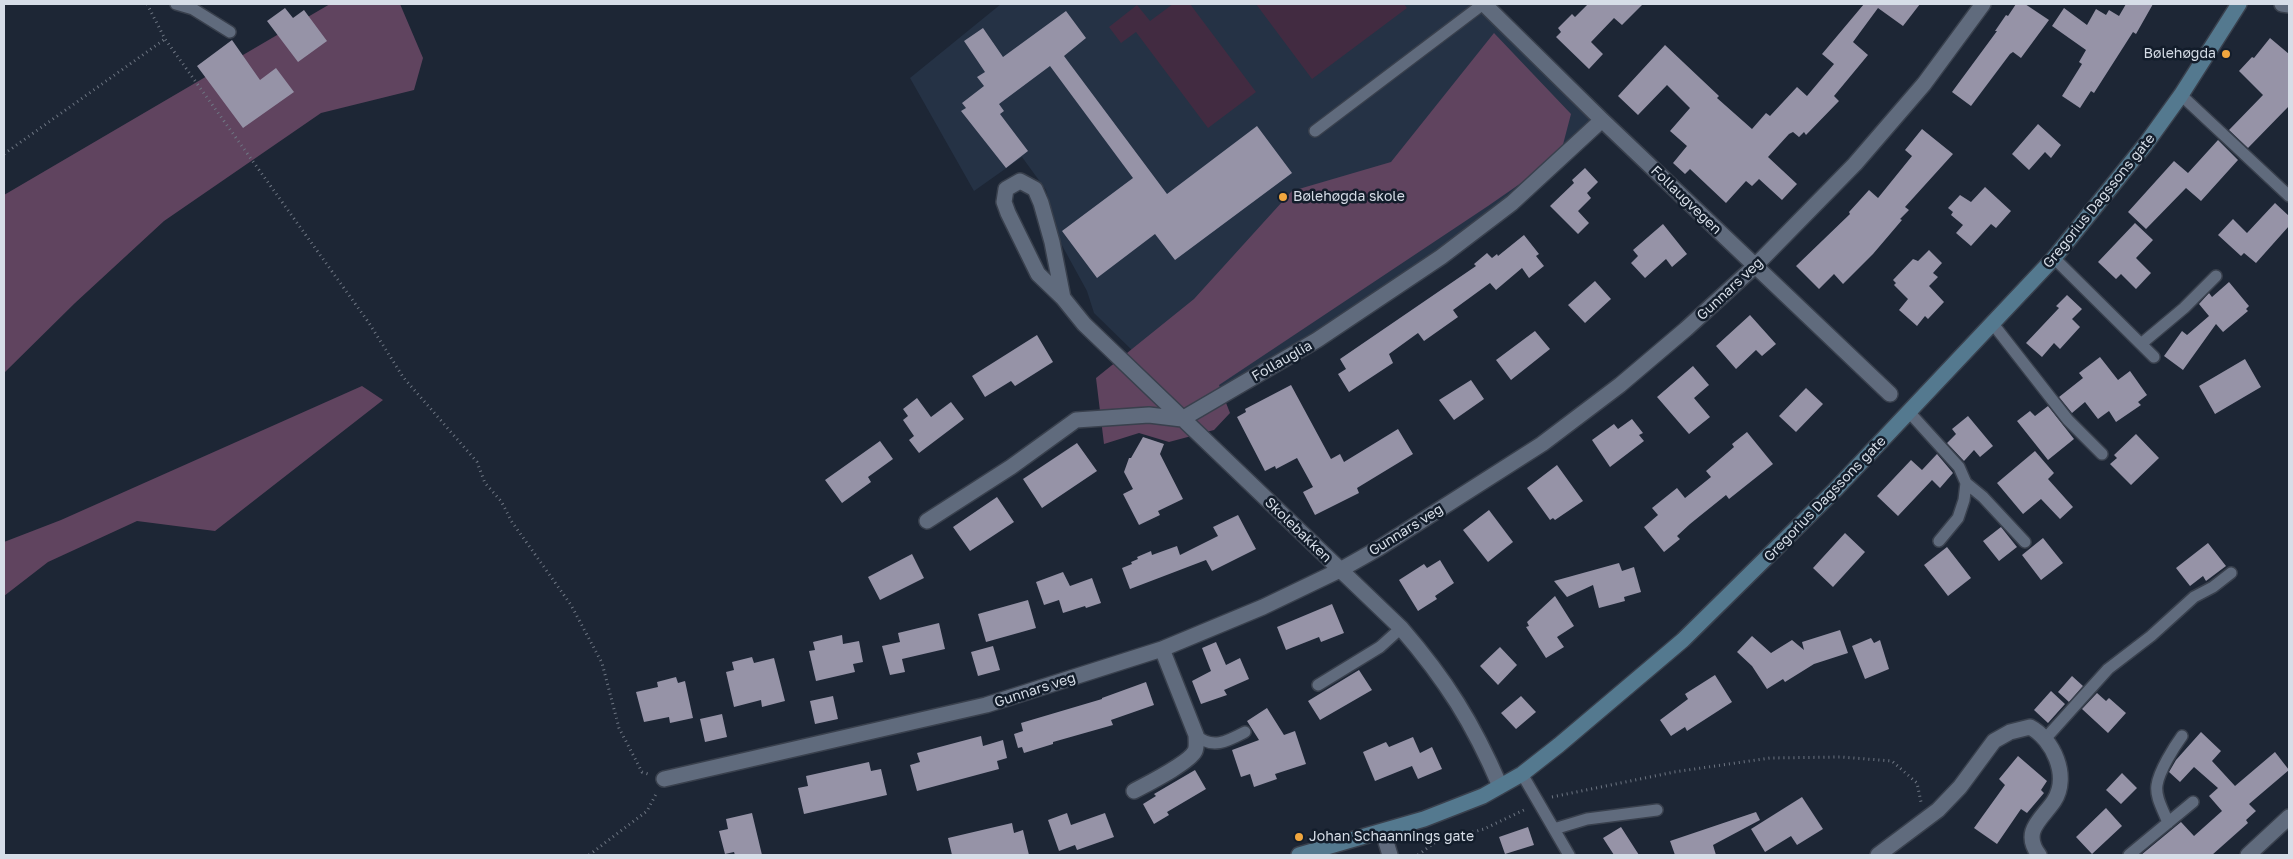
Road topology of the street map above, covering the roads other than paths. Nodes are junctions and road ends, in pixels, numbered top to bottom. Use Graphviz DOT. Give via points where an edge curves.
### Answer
graph roads {
  1 [pos="176,4"];
  2 [pos="1484,4"];
  3 [pos="1983,4"];
  4 [pos="2239,4"];
  5 [pos="2282,4"];
  6 [pos="2289,5"];
  7 [pos="230,32"];
  8 [pos="2182,95"];
  9 [pos="1602,120"];
  10 [pos="1315,131"];
  11 [pos="2289,196"];
  12 [pos="2054,258"];
  13 [pos="1755,266"];
  14 [pos="2216,276"];
  15 [pos="1063,298"];
  16 [pos="1992,324"];
  17 [pos="2141,344"];
  18 [pos="2154,357"];
  19 [pos="1890,394"];
  20 [pos="1909,412"];
  21 [pos="1182,419"];
  22 [pos="2102,454"];
  23 [pos="1966,483"];
  24 [pos="927,521"];
  25 [pos="1939,542"];
  26 [pos="2025,542"];
  27 [pos="1340,570"];
  28 [pos="2231,573"];
  29 [pos="1401,628"];
  30 [pos="1162,649"];
  31 [pos="1318,686"];
  32 [pos="1244,732"];
  33 [pos="1196,735"];
  34 [pos="2182,736"];
  35 [pos="2045,739"];
  36 [pos="1522,774"];
  37 [pos="664,780"];
  38 [pos="1500,786"];
  39 [pos="1134,792"];
  40 [pos="2193,802"];
  41 [pos="1657,810"];
  42 [pos="2289,817"];
  43 [pos="2168,823"];
  44 [pos="1554,829"];
  45 [pos="1383,832"];
  46 [pos="1299,855"];
  47 [pos="1390,855"];
  48 [pos="1569,855"];
  49 [pos="1878,855"];
  50 [pos="2040,855"];
  51 [pos="2129,855"];
  52 [pos="2248,855"];
  1 -- 7 [label="lane" via="193,9"];
  2 -- 9 [label="street, Follaugvegen"];
  2 -- 10 [label="lane"];
  3 -- 13 [label="street, Gunnars veg" via="1924,84 1855,164"];
  4 -- 8 [label="street, Gregorius Dagssons gate"];
  5 -- 6 [label="street"];
  8 -- 11 [label="lane"];
  8 -- 12 [label="street, Gregorius Dagssons gate"];
  9 -- 13 [label="street, Follaugvegen"];
  9 -- 21 [label="street, Follauglia" via="1512,203 1441,257 1317,340"];
  12 -- 16 [label="street, Gregorius Dagssons gate"];
  12 -- 17 [label="lane"];
  13 -- 19 [label="street, Follaugvegen"];
  13 -- 27 [label="street, Gunnars veg" via="1620,385 1542,444"];
  14 -- 17 [label="lane"];
  15 -- 15 [label="street, Skolebakken" via="1041,204 1035,189 1020,181 1006,188 1004,202 1008,213 1038,274"];
  15 -- 21 [label="street, Skolebakken" via="1084,324"];
  16 -- 20 [label="street, Gregorius Dagssons gate"];
  16 -- 22 [label="lane" via="2068,420"];
  17 -- 18 [label="lane"];
  20 -- 23 [label="lane" via="1959,467"];
  20 -- 36 [label="street, Gregorius Dagssons gate" via="1816,510 1683,640 1592,719"];
  21 -- 24 [label="street" via="1149,414 1076,420"];
  21 -- 27 [label="street, Skolebakken"];
  23 -- 25 [label="lane" via="1958,518"];
  23 -- 26 [label="lane"];
  27 -- 29 [label="street, Skolebakken"];
  27 -- 30 [label="street, Gunnars veg" via="1263,607"];
  28 -- 35 [label="lane" via="2194,597 2152,636 2108,669"];
  29 -- 31 [label="lane" via="1380,647"];
  29 -- 38 [label="street, Skolebakken" via="1458,701"];
  30 -- 33 [label="street"];
  30 -- 37 [label="street, Gunnars veg" via="986,705"];
  32 -- 33 [label="lane" via="1214,744 1203,742"];
  33 -- 39 [label="street" via="1195,751 1187,760"];
  34 -- 43 [label="lane" via="2157,785 2158,798"];
  35 -- 49 [label="street" via="2030,727 2010,732 1994,741 1960,788 1924,822"];
  35 -- 50 [label="street" via="2054,752 2059,782 2054,801 2037,819 2034,828 2032,837"];
  36 -- 38 [label="street, Gregorius Dagssons gate"];
  36 -- 44 [label="lane"];
  38 -- 45 [label="street, Gregorius Dagssons gate" via="1462,805"];
  40 -- 43 [label="lane"];
  41 -- 44 [label="lane" via="1586,819"];
  42 -- 52 [label="street"];
  43 -- 51 [label="lane"];
  44 -- 48 [label="lane"];
  45 -- 46 [label="street, Gregorius Dagssons gate"];
  45 -- 47 [label="street"];
}
